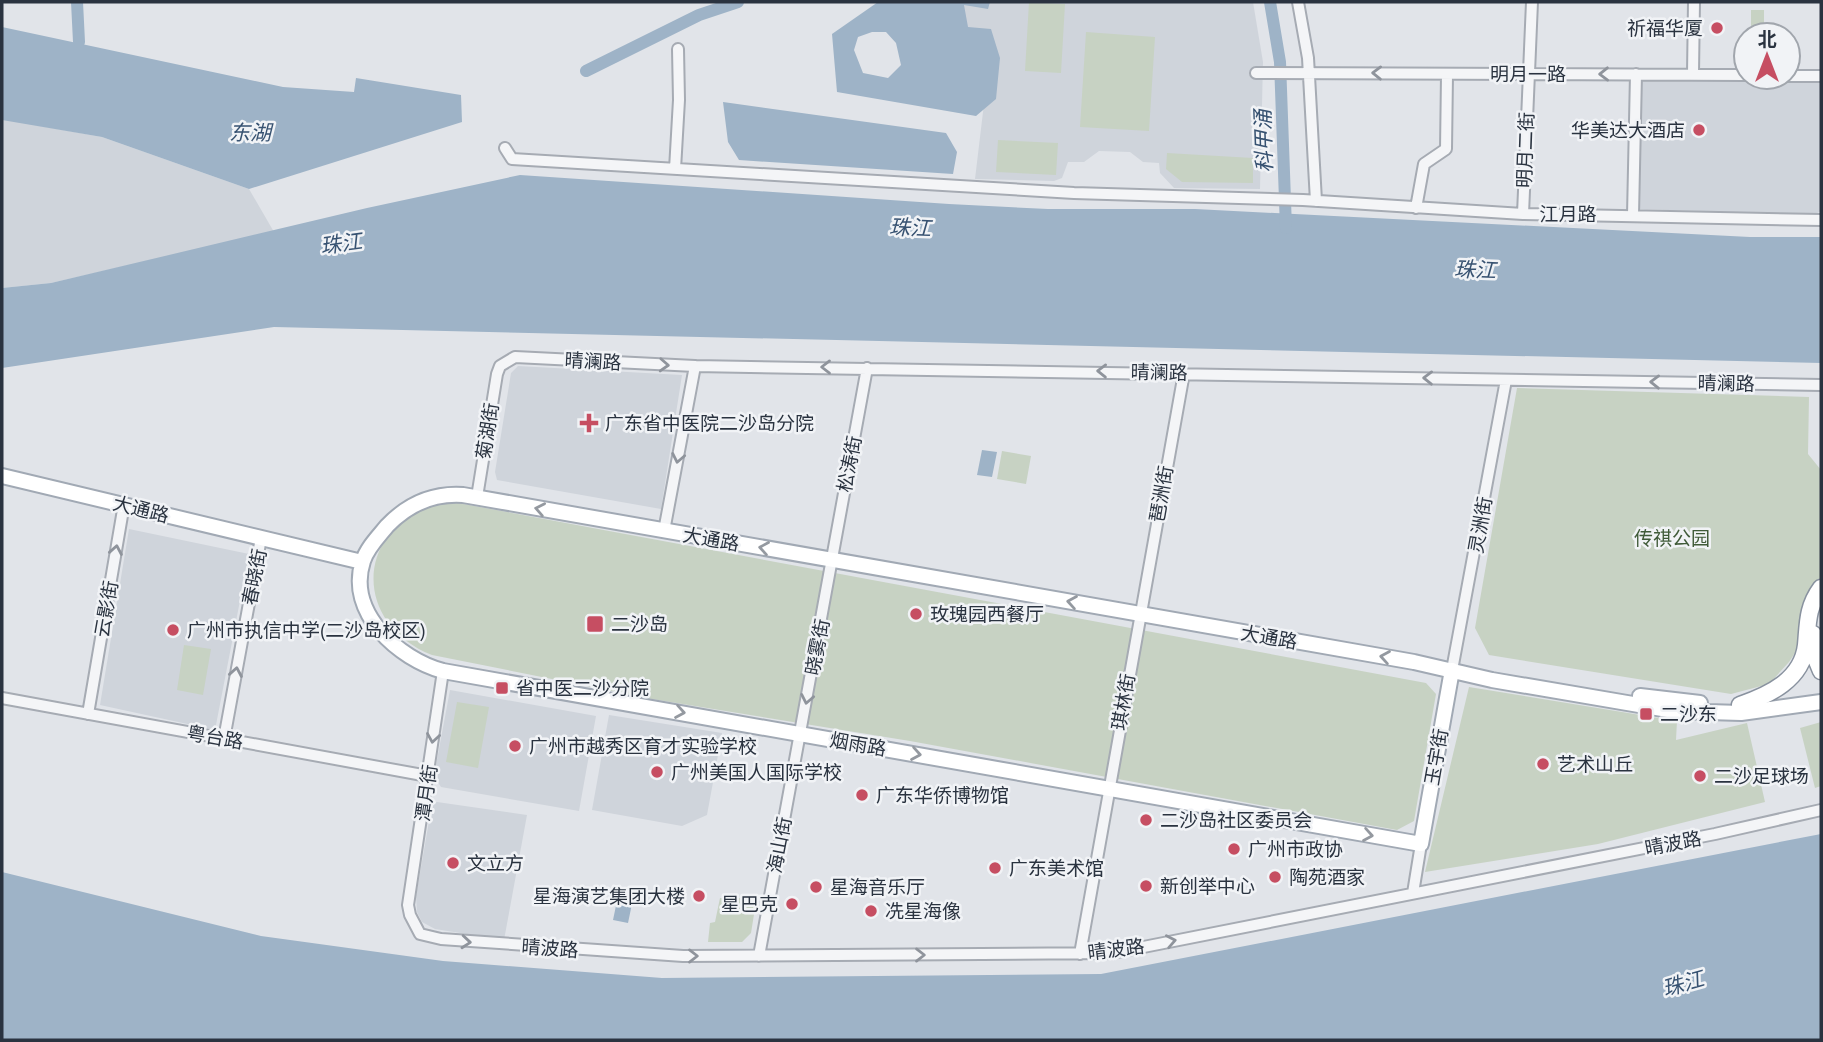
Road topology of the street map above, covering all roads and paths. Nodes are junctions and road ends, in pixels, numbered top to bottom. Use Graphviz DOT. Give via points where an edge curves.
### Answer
graph roads {
  1 [pos="1298,2"];
  2 [pos="1532,2"];
  3 [pos="1694,2"];
  4 [pos="678,49"];
  5 [pos="1309,72"];
  6 [pos="1256,73"];
  7 [pos="1636,74"];
  8 [pos="1693,74"];
  9 [pos="1447,75"];
  10 [pos="1528,75"];
  11 [pos="1732,75"];
  12 [pos="1802,76"];
  13 [pos="1821,76"];
  14 [pos="505,148"];
  15 [pos="675,169"];
  16 [pos="1316,201"];
  17 [pos="1416,208"];
  18 [pos="1523,214"];
  19 [pos="1633,215"];
  20 [pos="1821,220"];
  21 [pos="500,366"];
  22 [pos="695,366"];
  23 [pos="867,368"];
  24 [pos="1184,373"];
  25 [pos="1506,380"];
  26 [pos="1821,384"];
  27 [pos="2,476"];
  28 [pos="2,485"];
  29 [pos="477,497"];
  30 [pos="123,508"];
  31 [pos="664,531"];
  32 [pos="260,542"];
  33 [pos="832,559"];
  34 [pos="362,566"];
  35 [pos="1821,588"];
  36 [pos="1821,598"];
  37 [pos="1139,615"];
  38 [pos="1809,637"];
  39 [pos="1452,670"];
  40 [pos="443,671"];
  41 [pos="1821,671"];
  42 [pos="1821,694"];
  43 [pos="2,698"];
  44 [pos="1821,702"];
  45 [pos="1740,705"];
  46 [pos="88,714"];
  47 [pos="801,733"];
  48 [pos="224,739"];
  49 [pos="428,776"];
  50 [pos="1108,789"];
  51 [pos="1821,810"];
  52 [pos="1421,844"];
  53 [pos="1413,893"];
  54 [pos="410,915"];
  55 [pos="1080,954"];
  56 [pos="759,956"];
  1 -- 5 [label="street"];
  2 -- 10 [label="street, 明月二街"];
  3 -- 8 [label="street"];
  4 -- 15 [label="street"];
  5 -- 6 [label="street, 明月一路"];
  9 -- 5 [label="street, 明月一路, one-way"];
  5 -- 16 [label="street"];
  7 -- 8 [label="street, 明月一路"];
  7 -- 10 [label="street, 明月一路, one-way"];
  7 -- 19 [label="street"];
  8 -- 11 [label="street, 明月一路"];
  9 -- 10 [label="street, 明月一路"];
  9 -- 17 [label="street" via="1446,149 1424,164"];
  10 -- 18 [label="street, 明月二街"];
  12 -- 13 [label="street"];
  14 -- 15 [label="street, 江月路" via="512,159"];
  15 -- 16 [label="street, 江月路" via="1001,190"];
  16 -- 17 [label="street, 江月路"];
  17 -- 18 [label="street, 江月路"];
  18 -- 19 [label="street, 江月路"];
  19 -- 20 [label="street, 江月路"];
  21 -- 22 [label="street, 晴澜路, one-way" via="516,357"];
  21 -- 29 [label="street, 菊湖街"];
  23 -- 22 [label="street, 晴澜路, one-way"];
  22 -- 31 [label="street, one-way"];
  24 -- 23 [label="street, 晴澜路, one-way"];
  23 -- 33 [label="street, 松涛街"];
  25 -- 24 [label="street, 晴澜路, one-way"];
  24 -- 37 [label="street, 琶洲街"];
  26 -- 25 [label="street, 晴澜路, one-way"];
  25 -- 39 [label="street, 灵洲街"];
  27 -- 30 [label="main road, 大通路"];
  28 -- 30 [label="main road, 大通路"];
  31 -- 29 [label="main road, 大通路, one-way"];
  29 -- 34 [label="main road, 大通路" via="439,495 410,506 379,535"];
  30 -- 32 [label="main road, 大通路"];
  46 -- 30 [label="street, 云影街, one-way"];
  33 -- 31 [label="main road, 大通路, one-way"];
  32 -- 34 [label="main road, 大通路"];
  48 -- 32 [label="street, 春晓街, one-way"];
  37 -- 33 [label="main road, 大通路, one-way"];
  33 -- 47 [label="street, 晓雾街, one-way"];
  34 -- 40 [label="main road, 烟雨路" via="366,604 380,632 407,656"];
  35 -- 38 [label="highway" via="1810,607"];
  36 -- 38 [label="highway"];
  39 -- 37 [label="main road, 大通路, one-way"];
  37 -- 50 [label="street, 琪林街"];
  38 -- 41 [label="highway"];
  38 -- 45 [label="highway" via="1794,675 1764,697"];
  39 -- 44 [label="main road, 大通路" via="1674,711 1741,713"];
  39 -- 45 [label="main road, 大通路" via="1472,668 1679,702"];
  39 -- 52 [label="main road, 玉宇街"];
  40 -- 47 [label="main road, 烟雨路, one-way"];
  40 -- 49 [label="street, 潭月街, one-way"];
  42 -- 45 [label="main road, 大通路"];
  43 -- 46 [label="street, 粤台路"];
  46 -- 48 [label="street, 粤台路"];
  47 -- 50 [label="main road, 烟雨路, one-way"];
  47 -- 56 [label="street, 海山街"];
  48 -- 49 [label="street, 粤台路"];
  49 -- 54 [label="street, 潭月街"];
  50 -- 52 [label="main road, 烟雨路, one-way"];
  50 -- 55 [label="street, 琪林街"];
  51 -- 53 [label="street, 晴波路"];
  52 -- 53 [label="street"];
  55 -- 53 [label="street, 晴波路, one-way" via="1113,953"];
  54 -- 56 [label="street, 晴波路, one-way" via="421,934 441,939 585,951"];
  56 -- 55 [label="street, 晴波路, one-way"];
}
